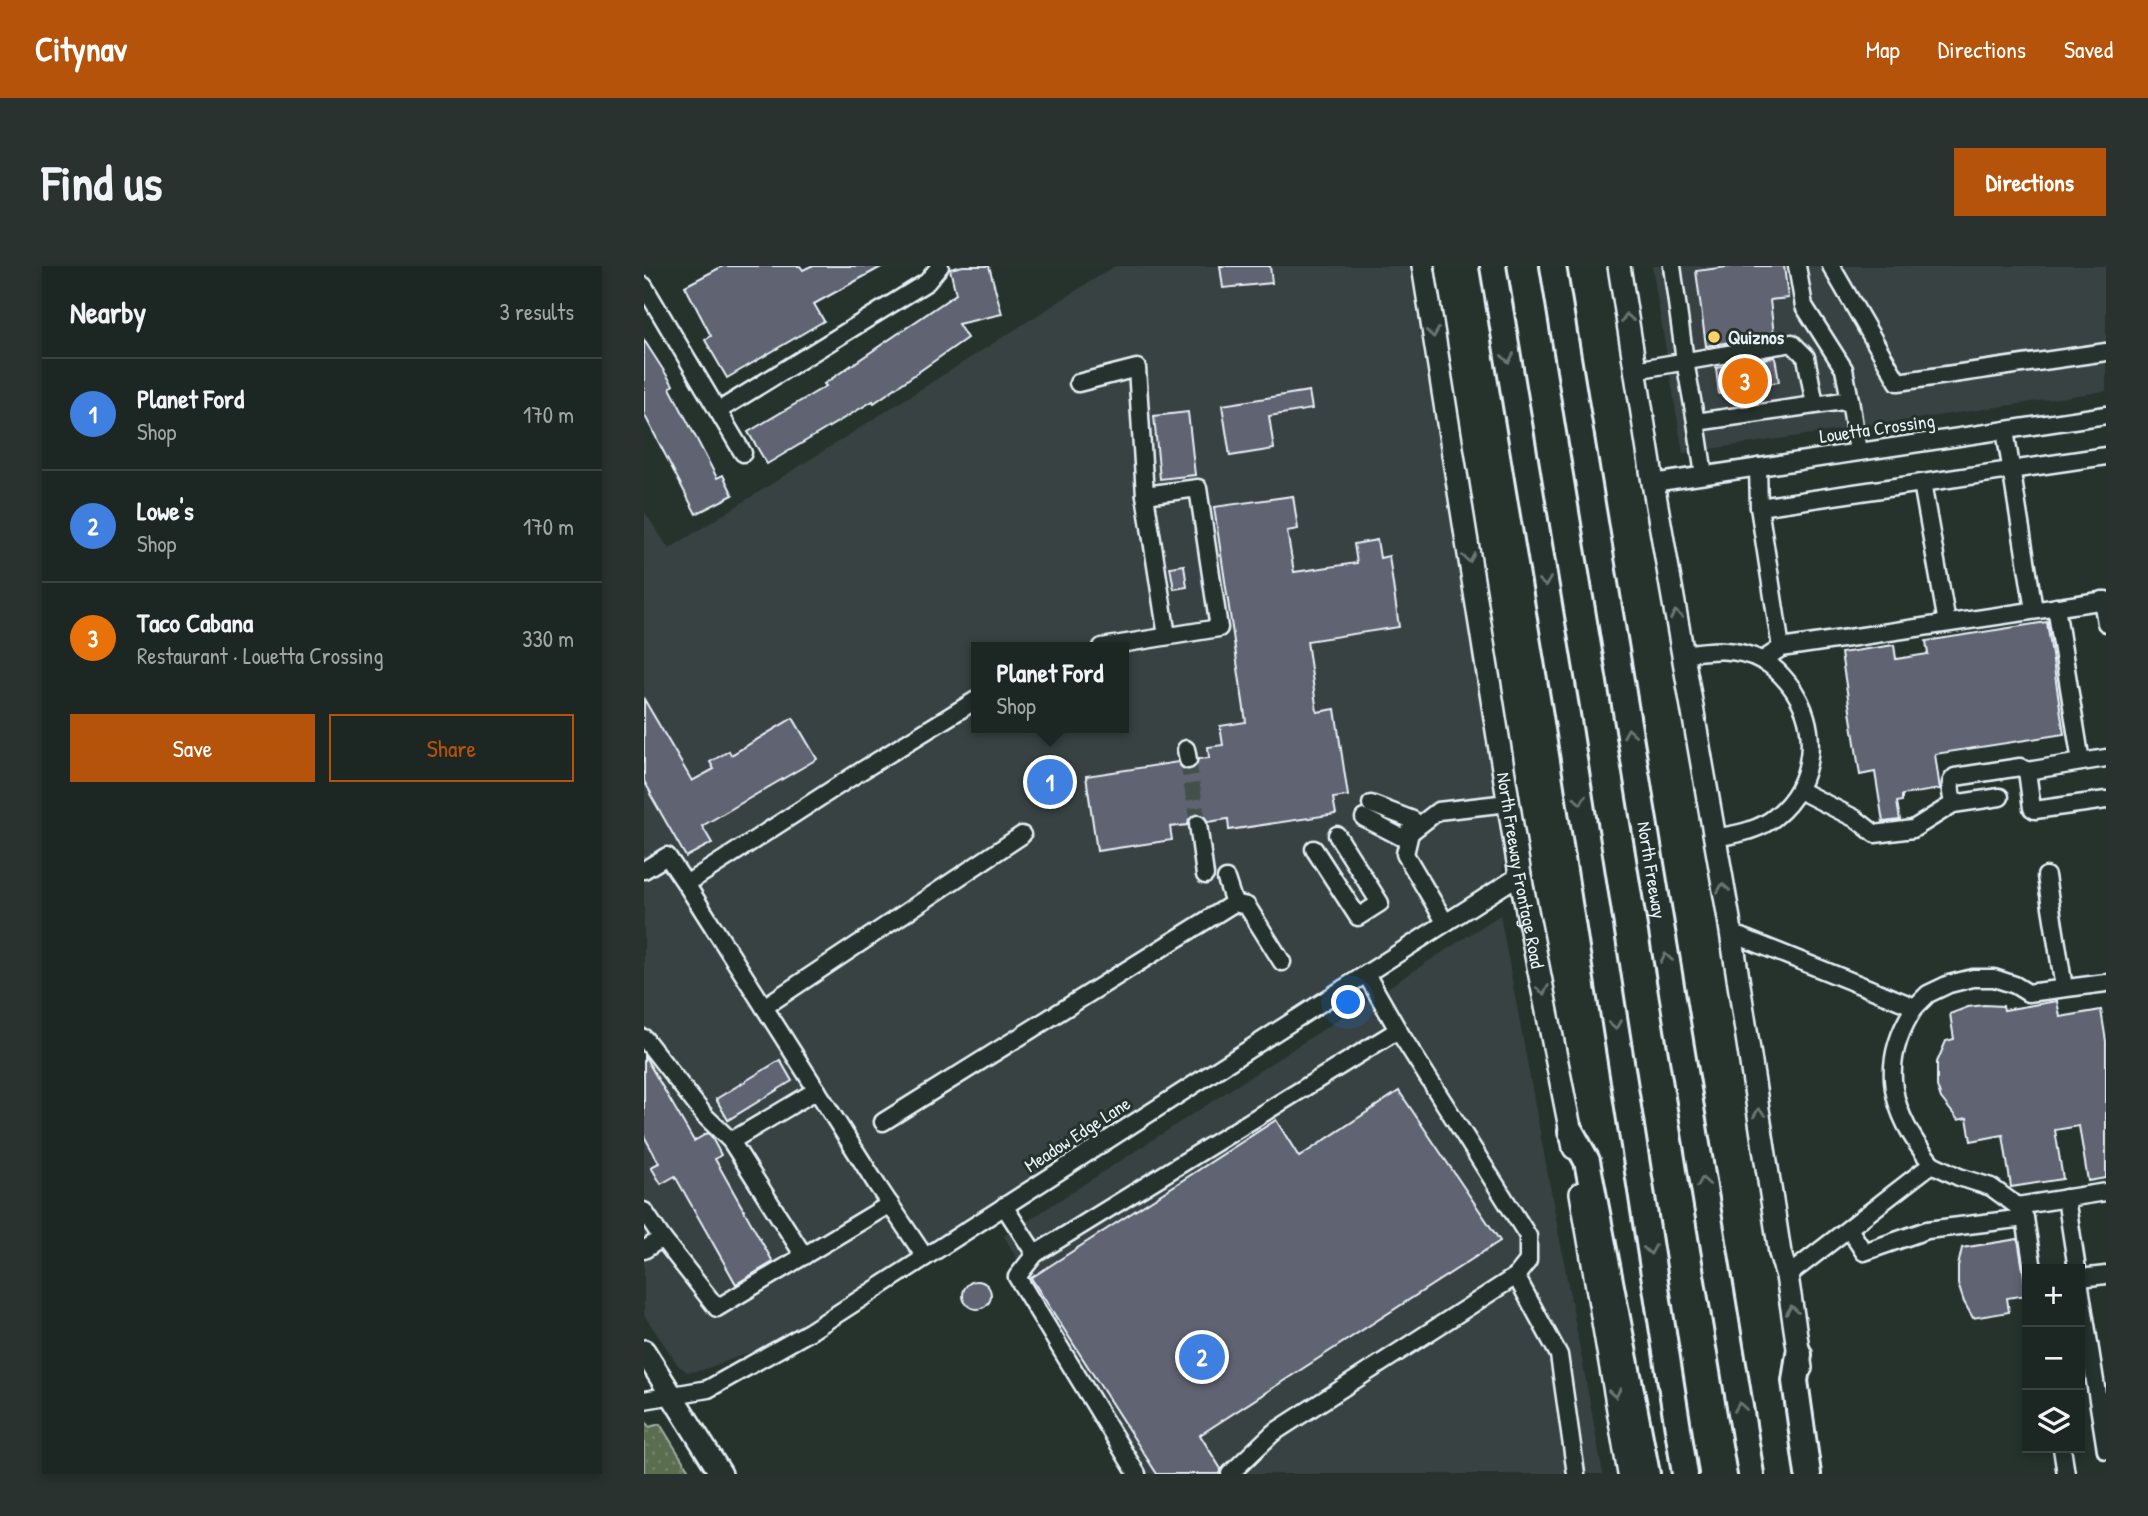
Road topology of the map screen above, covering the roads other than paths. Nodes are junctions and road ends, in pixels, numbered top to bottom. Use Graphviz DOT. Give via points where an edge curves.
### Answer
graph roads {
  1 [pos="940,266"];
  2 [pos="1423,266"];
  3 [pos="1493,266"];
  4 [pos="1553,266"];
  5 [pos="1619,266"];
  6 [pos="1672,266"];
  7 [pos="1797,266"];
  8 [pos="1831,266"];
  9 [pos="644,286"];
  10 [pos="2106,352"];
  11 [pos="1685,361"];
  12 [pos="1635,370"];
  13 [pos="1078,383"];
  14 [pos="1850,400"];
  15 [pos="1815,405"];
  16 [pos="718,411"];
  17 [pos="2106,415"];
  18 [pos="1696,422"];
  19 [pos="2005,430"];
  20 [pos="1858,452"];
  21 [pos="743,453"];
  22 [pos="2106,456"];
  23 [pos="1758,467"];
  24 [pos="2011,469"];
  25 [pos="1704,475"];
  26 [pos="1653,483"];
  27 [pos="1922,483"];
  28 [pos="1145,495"];
  29 [pos="1759,507"];
  30 [pos="2104,600"];
  31 [pos="2056,607"];
  32 [pos="2034,610"];
  33 [pos="1947,623"];
  34 [pos="2106,623"];
  35 [pos="1167,636"];
  36 [pos="1129,642"];
  37 [pos="1781,648"];
  38 [pos="1683,654"];
  39 [pos="1763,660"];
  40 [pos="971,703"];
  41 [pos="2106,758"];
  42 [pos="2081,762"];
  43 [pos="2027,771"];
  44 [pos="1799,790"];
  45 [pos="2000,797"];
  46 [pos="2106,800"];
  47 [pos="1508,803"];
  48 [pos="1953,804"];
  49 [pos="1368,811"];
  50 [pos="1198,824"];
  51 [pos="1411,832"];
  52 [pos="1022,835"];
  53 [pos="1337,835"];
  54 [pos="1715,838"];
  55 [pos="1314,849"];
  56 [pos="644,870"];
  57 [pos="1205,875"];
  58 [pos="1520,875"];
  59 [pos="2046,876"];
  60 [pos="1226,879"];
  61 [pos="687,884"];
  62 [pos="1234,903"];
  63 [pos="1445,922"];
  64 [pos="1731,933"];
  65 [pos="1282,962"];
  66 [pos="1366,974"];
  67 [pos="2106,983"];
  68 [pos="2064,988"];
  69 [pos="765,1007"];
  70 [pos="1915,1007"];
  71 [pos="1398,1030"];
  72 [pos="644,1038"];
  73 [pos="817,1090"];
  74 [pos="883,1122"];
  75 [pos="1571,1132"];
  76 [pos="731,1141"];
  77 [pos="1932,1164"];
  78 [pos="2106,1192"];
  79 [pos="2066,1198"];
  80 [pos="890,1204"];
  81 [pos="1004,1206"];
  82 [pos="644,1211"];
  83 [pos="2021,1212"];
  84 [pos="1849,1229"];
  85 [pos="662,1238"];
  86 [pos="644,1250"];
  87 [pos="1035,1254"];
  88 [pos="803,1256"];
  89 [pos="925,1257"];
  90 [pos="2032,1264"];
  91 [pos="2076,1264"];
  92 [pos="2106,1275"];
  93 [pos="1516,1276"];
  94 [pos="1787,1276"];
  95 [pos="2085,1277"];
  96 [pos="2085,1318"];
  97 [pos="644,1351"];
  98 [pos="1799,1354"];
  99 [pos="671,1395"];
  100 [pos="644,1400"];
  101 [pos="2106,1450"];
  102 [pos="2063,1453"];
  103 [pos="721,1474"];
  104 [pos="1137,1474"];
  105 [pos="1230,1474"];
  106 [pos="1576,1474"];
  107 [pos="1629,1474"];
  108 [pos="1647,1474"];
  109 [pos="1685,1474"];
  110 [pos="1751,1474"];
  111 [pos="1808,1474"];
  112 [pos="1817,1474"];
  113 [pos="2066,1474"];
  1 -- 16 [label="street" via="927,282"];
  2 -- 47 [label="main road, North Freeway Frontage Road, one-way"];
  3 -- 109 [label="highway, one-way"];
  110 -- 4 [label="highway, North Freeway, one-way"];
  12 -- 5 [label="main road, one-way"];
  6 -- 11 [label="street"];
  7 -- 14 [label="street" via="1804,306 1844,369"];
  8 -- 10 [label="street" via="1898,382"];
  9 -- 16 [label="street"];
  11 -- 12 [label="street"];
  11 -- 15 [label="street" via="1791,343 1807,358"];
  11 -- 18 [label="street"];
  12 -- 26 [label="main road"];
  13 -- 28 [label="street" via="1137,368"];
  14 -- 15 [label="street"];
  14 -- 20 [label="street"];
  15 -- 18 [label="street"];
  16 -- 21 [label="street"];
  17 -- 19 [label="street, Louetta Crossing"];
  18 -- 25 [label="street"];
  19 -- 20 [label="street, Louetta Crossing"];
  19 -- 24 [label="street"];
  20 -- 23 [label="street, Louetta Crossing"];
  22 -- 24 [label="street"];
  23 -- 25 [label="street, Louetta Crossing"];
  23 -- 29 [label="street"];
  24 -- 27 [label="street"];
  24 -- 32 [label="street"];
  25 -- 26 [label="street, Louetta Crossing"];
  38 -- 26 [label="main road, one-way"];
  27 -- 29 [label="street"];
  27 -- 33 [label="street"];
  28 -- 35 [label="street"];
  28 -- 35 [label="street" via="1198,488 1219,628"];
  29 -- 37 [label="street"];
  30 -- 31 [label="street"];
  30 -- 34 [label="street"];
  31 -- 32 [label="street"];
  31 -- 42 [label="street"];
  32 -- 33 [label="street"];
  33 -- 37 [label="street"];
  35 -- 36 [label="street"];
  37 -- 39 [label="street"];
  38 -- 39 [label="street" via="1718,649"];
  38 -- 54 [label="main road"];
  39 -- 44 [label="street" via="1780,674 1804,707 1811,749"];
  40 -- 61 [label="street"];
  41 -- 42 [label="street"];
  42 -- 43 [label="street"];
  43 -- 46 [label="street" via="2035,810"];
  43 -- 48 [label="street" via="2020,767 1955,777 1950,785"];
  44 -- 48 [label="street" via="1875,834 1913,829"];
  44 -- 54 [label="street" via="1775,818 1743,833"];
  45 -- 48 [label="street"];
  47 -- 51 [label="street" via="1438,811"];
  47 -- 58 [label="main road, North Freeway Frontage Road"];
  49 -- 51 [label="street" via="1413,820"];
  50 -- 57 [label="street"];
  51 -- 63 [label="street" via="1405,854"];
  52 -- 69 [label="street"];
  53 -- 55 [label="street" via="1380,903 1358,917"];
  64 -- 54 [label="main road, one-way"];
  56 -- 61 [label="street" via="667,856"];
  58 -- 63 [label="street, Meadow Edge Lane"];
  58 -- 75 [label="main road, North Freeway Frontage Road, one-way"];
  59 -- 68 [label="street"];
  60 -- 62 [label="street"];
  61 -- 69 [label="street"];
  62 -- 65 [label="street" via="1247,906"];
  62 -- 74 [label="street"];
  63 -- 66 [label="street, Meadow Edge Lane"];
  64 -- 70 [label="street"];
  94 -- 64 [label="main road, one-way"];
  66 -- 71 [label="street"];
  66 -- 81 [label="street, Meadow Edge Lane"];
  67 -- 68 [label="street"];
  68 -- 70 [label="street" via="2028,993 1994,978 1973,978 1928,994"];
  69 -- 73 [label="street"];
  70 -- 77 [label="street" via="1895,1047 1893,1087 1898,1110 1915,1144"];
  71 -- 87 [label="street"];
  71 -- 93 [label="street" via="1528,1236 1528,1261"];
  72 -- 76 [label="street" via="705,1116"];
  73 -- 76 [label="street"];
  73 -- 80 [label="street"];
  75 -- 107 [label="main road, North Freeway Frontage Road, one-way"];
  75 -- 108 [label="highway" via="1587,1161"];
  76 -- 88 [label="street"];
  77 -- 83 [label="street" via="1991,1187"];
  77 -- 84 [label="street"];
  78 -- 79 [label="street"];
  79 -- 83 [label="street"];
  79 -- 91 [label="street"];
  80 -- 88 [label="street"];
  80 -- 89 [label="street"];
  81 -- 87 [label="street"];
  81 -- 89 [label="street, Meadow Edge Lane"];
  82 -- 85 [label="street"];
  83 -- 84 [label="street" via="1927,1230 1864,1252"];
  83 -- 90 [label="street"];
  84 -- 94 [label="street"];
  85 -- 86 [label="street"];
  85 -- 88 [label="street" via="716,1308"];
  87 -- 104 [label="street" via="1017,1277"];
  89 -- 99 [label="street, Meadow Edge Lane" via="810,1332 708,1389"];
  92 -- 95 [label="street"];
  93 -- 105 [label="street" via="1273,1433"];
  93 -- 106 [label="street" via="1559,1355"];
  98 -- 94 [label="main road, one-way"];
  96 -- 101 [label="street"];
  97 -- 99 [label="main road"];
  98 -- 111 [label="highway" via="1795,1381"];
  98 -- 112 [label="main road"];
  99 -- 100 [label="street, Meadow Edge Lane"];
  99 -- 103 [label="main road"];
  102 -- 113 [label="street"];
}
